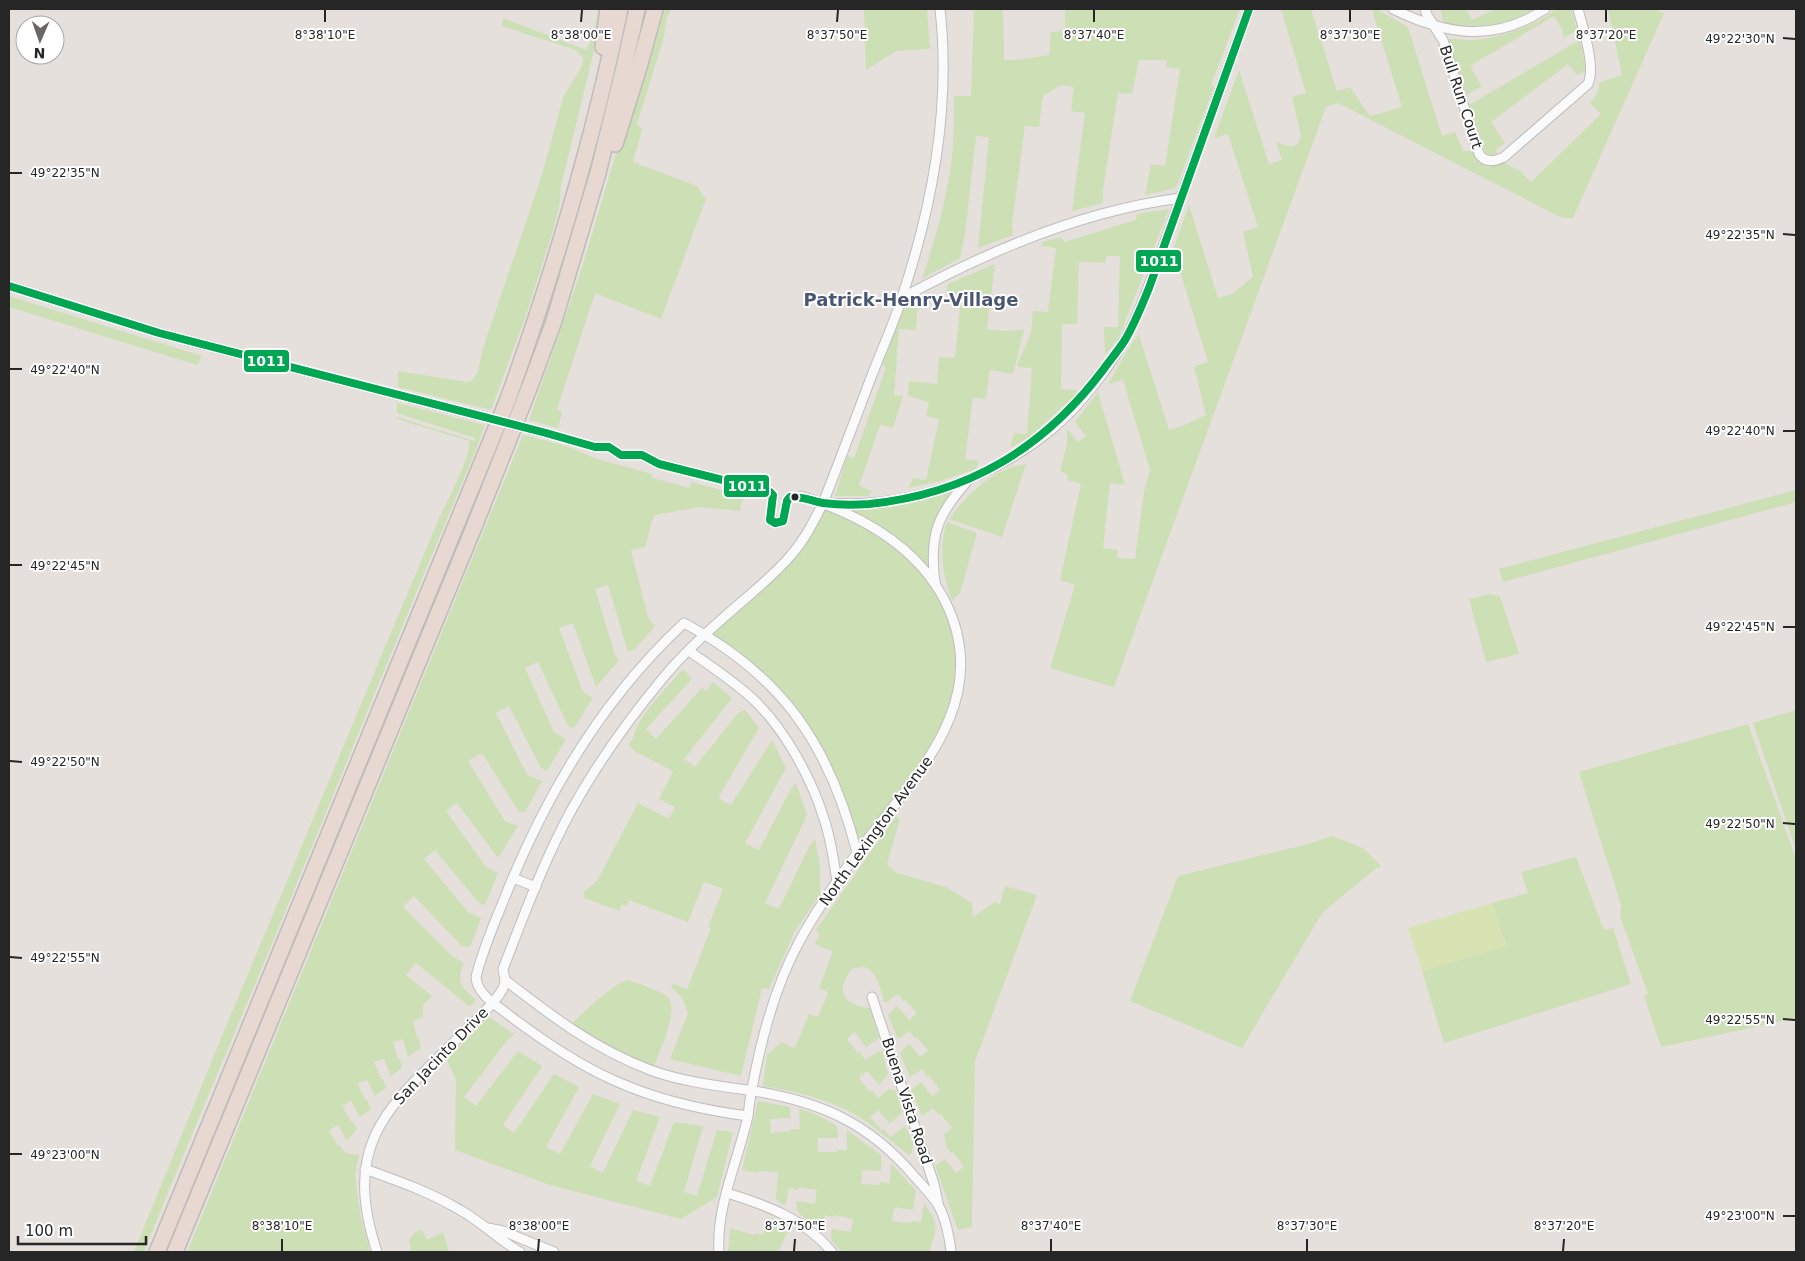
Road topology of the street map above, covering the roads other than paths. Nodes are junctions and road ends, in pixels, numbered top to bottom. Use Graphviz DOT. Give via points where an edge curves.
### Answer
graph roads {
  1 [pos="608,9"];
  2 [pos="620,9"];
  3 [pos="637,9"];
  4 [pos="655,9"];
  5 [pos="940,9"];
  6 [pos="1249,9"];
  7 [pos="1393,9"];
  8 [pos="1425,9"];
  9 [pos="1545,9"];
  10 [pos="1578,9"];
  11 [pos="1436,27"];
  12 [pos="588,148"];
  13 [pos="598,173"];
  14 [pos="1181,198"];
  15 [pos="9,286"];
  16 [pos="902,298"];
  17 [pos="548,434"];
  18 [pos="970,478"];
  19 [pos="801,496"];
  20 [pos="823,503"];
  21 [pos="935,583"];
  22 [pos="705,634"];
  23 [pos="689,651"];
  24 [pos="857,854"];
  25 [pos="512,878"];
  26 [pos="837,882"];
  27 [pos="536,887"];
  28 [pos="505,980"];
  29 [pos="872,997"];
  30 [pos="492,1002"];
  31 [pos="751,1091"];
  32 [pos="748,1116"];
  33 [pos="365,1169"];
  34 [pos="727,1193"];
  35 [pos="939,1206"];
  36 [pos="485,1227"];
  37 [pos="157,1252"];
  38 [pos="175,1252"];
  39 [pos="377,1252"];
  40 [pos="520,1252"];
  41 [pos="554,1252"];
  42 [pos="719,1252"];
  43 [pos="832,1252"];
  44 [pos="951,1252"];
  1 -- 12 [label="highway" via="601,63 590,108"];
  2 -- 12 [label="highway"];
  3 -- 13 [label="highway"];
  4 -- 13 [label="highway" via="613,150"];
  5 -- 16 [label="street" via="943,97 934,179"];
  6 -- 14 [label="street"];
  7 -- 11 [label="street"];
  8 -- 11 [label="street, Bull Run Court"];
  9 -- 11 [label="street" via="1522,22 1495,30 1467,32"];
  10 -- 11 [label="street, Bull Run Court" via="1590,64 1588,84 1504,157 1496,160 1488,160 1478,154 1443,40"];
  12 -- 37 [label="highway" via="558,252 508,399"];
  13 -- 38 [label="highway" via="554,321 507,446"];
  14 -- 16 [label="street" via="1085,218 1042,233"];
  14 -- 18 [label="street" via="1135,318 1092,388 1034,443"];
  15 -- 17 [label="street, bridge" via="159,333"];
  16 -- 20 [label="street"];
  18 -- 20 [label="street" via="930,492 887,501"];
  18 -- 21 [label="street, North Lexington Avenue" via="953,497 936,531"];
  19 -- 20 [label="street"];
  20 -- 21 [label="street, North Lexington Avenue" via="857,518 892,540"];
  20 -- 22 [label="street" via="792,554"];
  21 -- 24 [label="street, North Lexington Avenue" via="958,637 960,686 931,756"];
  22 -- 23 [label="street"];
  22 -- 24 [label="street" via="768,682 799,718 832,777"];
  22 -- 25 [label="street" via="684,623 635,675 600,719 547,804"];
  23 -- 26 [label="street" via="755,701 780,730 819,804"];
  23 -- 27 [label="street" via="622,729 571,810"];
  24 -- 26 [label="street, North Lexington Avenue"];
  25 -- 27 [label="street"];
  25 -- 30 [label="street" via="476,977 476,984"];
  26 -- 31 [label="street, North Lexington Avenue" via="799,943 774,999"];
  27 -- 28 [label="street" via="503,969"];
  28 -- 30 [label="street, San Jacinto Drive"];
  28 -- 31 [label="street" via="568,1027 620,1057 692,1082"];
  29 -- 35 [label="street, Buena Vista Road"];
  30 -- 32 [label="street" via="537,1036 611,1080 674,1102"];
  30 -- 33 [label="street, San Jacinto Drive" via="397,1100 373,1138"];
  31 -- 32 [label="street, North Lexington Avenue"];
  31 -- 35 [label="street" via="799,1100 850,1122 872,1136 904,1165"];
  32 -- 34 [label="street, North Lexington Avenue"];
  33 -- 36 [label="street" via="430,1194 462,1210"];
  33 -- 39 [label="street, San Jacinto Drive" via="364,1191"];
  34 -- 42 [label="street, North Lexington Avenue" via="721,1217"];
  34 -- 43 [label="street" via="788,1216 807,1228"];
  35 -- 44 [label="street"];
  36 -- 40 [label="street"];
  36 -- 41 [label="street"];
}
